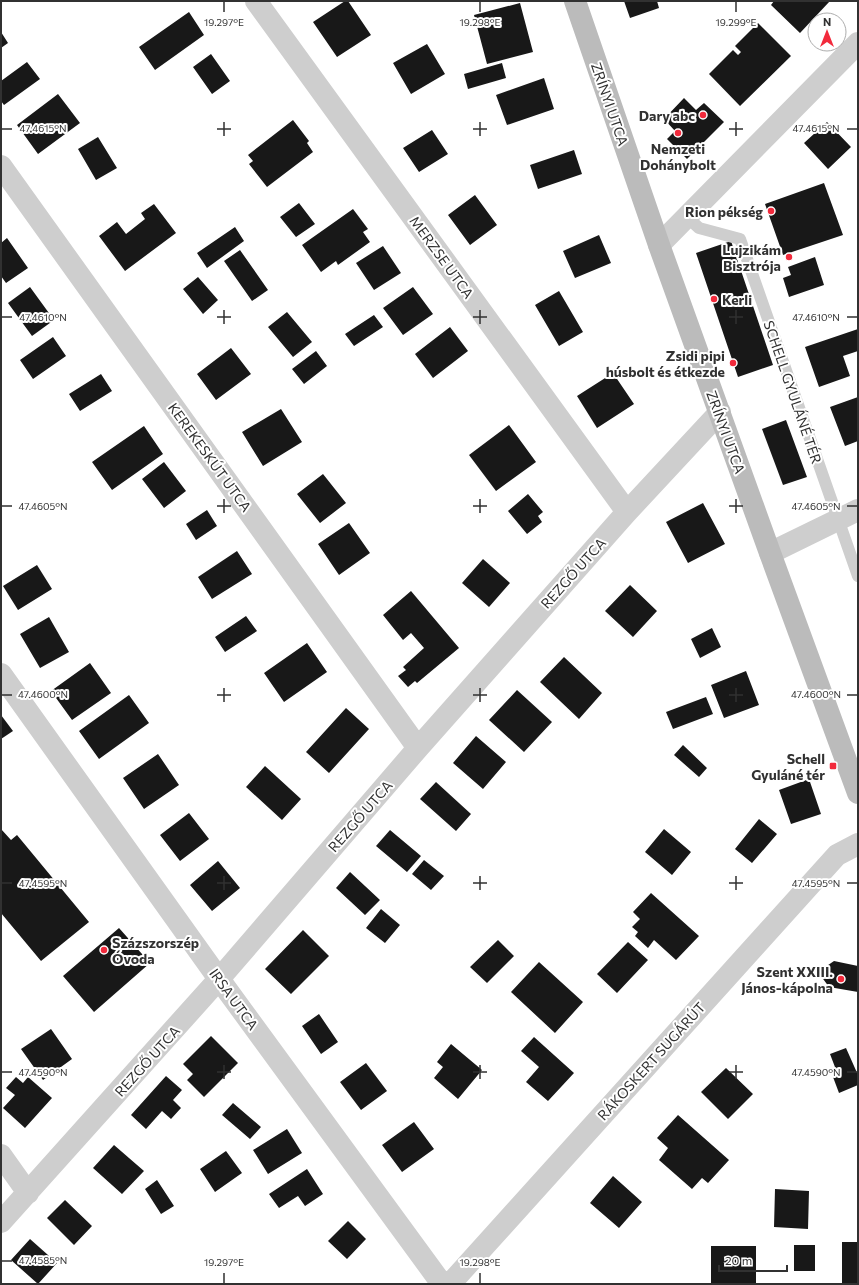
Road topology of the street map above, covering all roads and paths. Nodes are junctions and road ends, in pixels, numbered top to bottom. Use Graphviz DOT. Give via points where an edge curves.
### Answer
graph roads {
  1 [pos="256,1"];
  2 [pos="575,1"];
  3 [pos="858,43"];
  4 [pos="1,166"];
  5 [pos="687,217"];
  6 [pos="658,244"];
  7 [pos="720,412"];
  8 [pos="858,510"];
  9 [pos="627,512"];
  10 [pos="837,520"];
  11 [pos="770,553"];
  12 [pos="858,576"];
  13 [pos="1,674"];
  14 [pos="418,748"];
  15 [pos="858,793"];
  16 [pos="858,844"];
  17 [pos="219,979"];
  18 [pos="1,1155"];
  19 [pos="28,1193"];
  20 [pos="1,1222"];
  21 [pos="442,1284"];
  22 [pos="450,1284"];
  1 -- 9 [label="street, MERZSE UTCA"];
  2 -- 6 [label="main road, ZRÍNYI UTCA"];
  3 -- 5 [label="street"];
  4 -- 14 [label="street, KEREKESKÚT UTCA"];
  5 -- 6 [label="street"];
  5 -- 10 [label="lane, SCHELL GYULÁNÉ TÉR" via="699,228 740,239"];
  6 -- 7 [label="main road, ZRÍNYI UTCA"];
  7 -- 9 [label="street, REZGŐ UTCA"];
  7 -- 11 [label="main road, ZRÍNYI UTCA"];
  8 -- 10 [label="street"];
  9 -- 14 [label="street, REZGŐ UTCA"];
  10 -- 11 [label="street"];
  10 -- 12 [label="lane, SCHELL GYULÁNÉ TÉR"];
  11 -- 15 [label="main road, ZRÍNYI UTCA"];
  13 -- 17 [label="street, IRSA UTCA"];
  14 -- 17 [label="street, REZGŐ UTCA"];
  16 -- 22 [label="street, RÁKOSKERT SUGÁRÚT" via="837,856"];
  17 -- 19 [label="street, REZGŐ UTCA"];
  17 -- 21 [label="street, IRSA UTCA"];
  18 -- 19 [label="street"];
  19 -- 20 [label="street, REZGŐ UTCA"];
}
